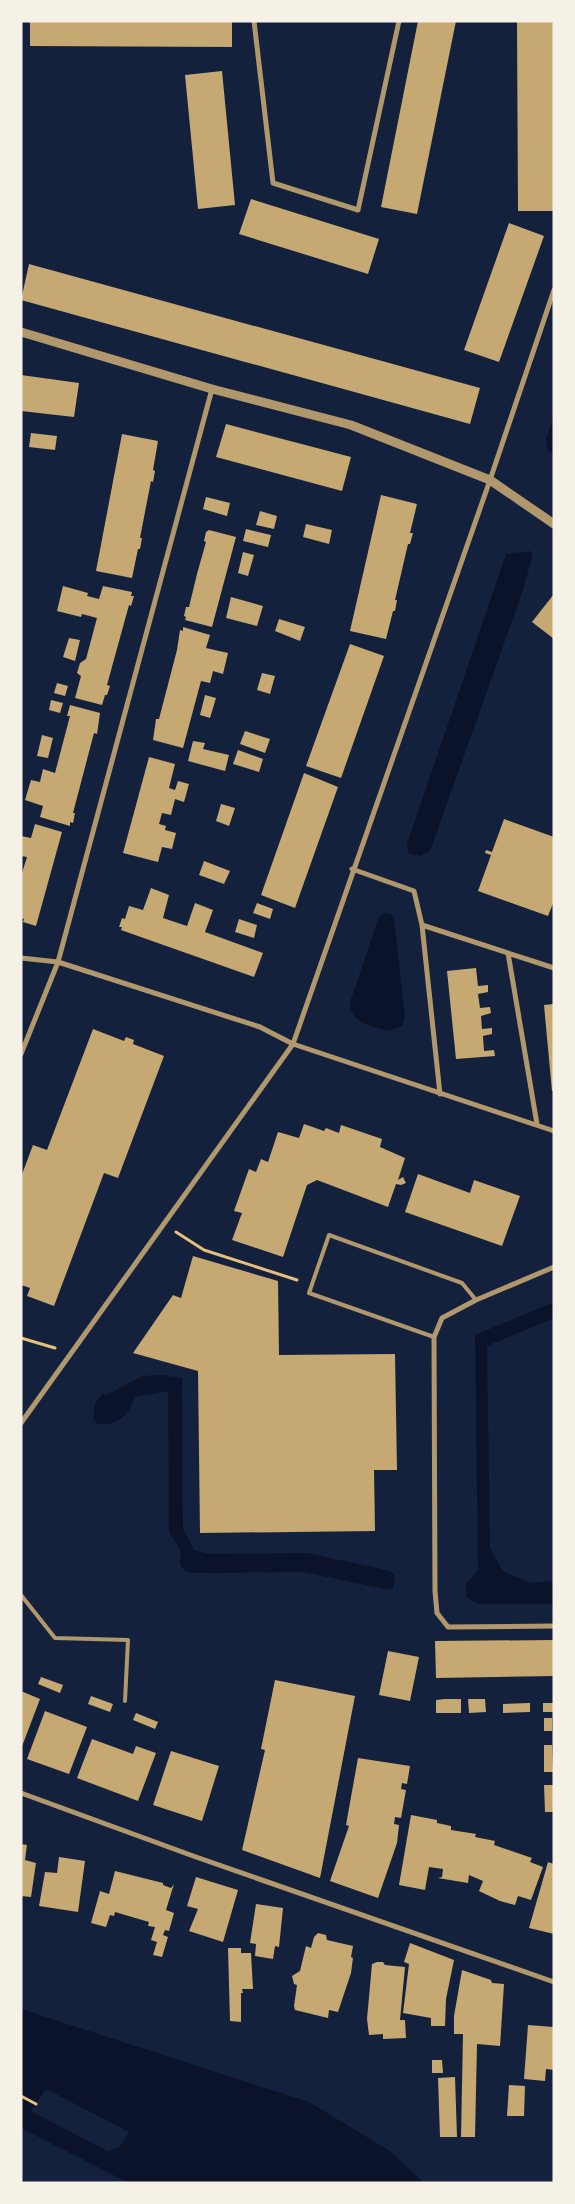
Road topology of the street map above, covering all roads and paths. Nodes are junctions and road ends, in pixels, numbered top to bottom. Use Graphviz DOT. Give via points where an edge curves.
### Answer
graph roads {
  1 [pos="254,21"];
  2 [pos="399,21"];
  3 [pos="554,290"];
  4 [pos="21,332"];
  5 [pos="212,389"];
  6 [pos="490,480"];
  7 [pos="554,524"];
  8 [pos="352,869"];
  9 [pos="422,925"];
  10 [pos="508,953"];
  11 [pos="21,958"];
  12 [pos="58,962"];
  13 [pos="554,968"];
  14 [pos="292,1044"];
  15 [pos="21,1054"];
  16 [pos="440,1094"];
  17 [pos="537,1124"];
  18 [pos="554,1131"];
  19 [pos="163,1224"];
  20 [pos="554,1267"];
  21 [pos="312,1285"];
  22 [pos="476,1300"];
  23 [pos="434,1337"];
  24 [pos="21,1338"];
  25 [pos="70,1353"];
  26 [pos="21,1423"];
  27 [pos="21,1595"];
  28 [pos="554,1626"];
  29 [pos="125,1701"];
  30 [pos="21,1793"];
  31 [pos="554,1982"];
  32 [pos="21,2096"];
  33 [pos="36,2104"];
  1 -- 2 [label="street" via="273,183 358,210"];
  3 -- 6 [label="street"];
  4 -- 5 [label="street"];
  5 -- 6 [label="street" via="351,425"];
  5 -- 12 [label="street"];
  6 -- 7 [label="street"];
  6 -- 8 [label="street"];
  8 -- 9 [label="street" via="414,891"];
  8 -- 14 [label="street"];
  9 -- 10 [label="street"];
  9 -- 16 [label="street"];
  10 -- 13 [label="street"];
  10 -- 17 [label="street"];
  11 -- 12 [label="street"];
  12 -- 14 [label="street" via="260,1027"];
  12 -- 15 [label="street"];
  14 -- 16 [label="street"];
  14 -- 19 [label="street"];
  16 -- 17 [label="street"];
  17 -- 18 [label="street"];
  19 -- 21 [label="path" via="204,1250"];
  19 -- 25 [label="street"];
  20 -- 22 [label="street"];
  21 -- 22 [label="lane" via="329,1235 462,1283"];
  21 -- 23 [label="lane" via="310,1293"];
  22 -- 23 [label="street" via="442,1318"];
  23 -- 28 [label="street" via="437,1613 448,1626"];
  24 -- 25 [label="path"];
  25 -- 26 [label="street"];
  27 -- 29 [label="lane" via="55,1638 128,1640"];
  30 -- 31 [label="street" via="205,1861"];
  32 -- 33 [label="path"];
}
